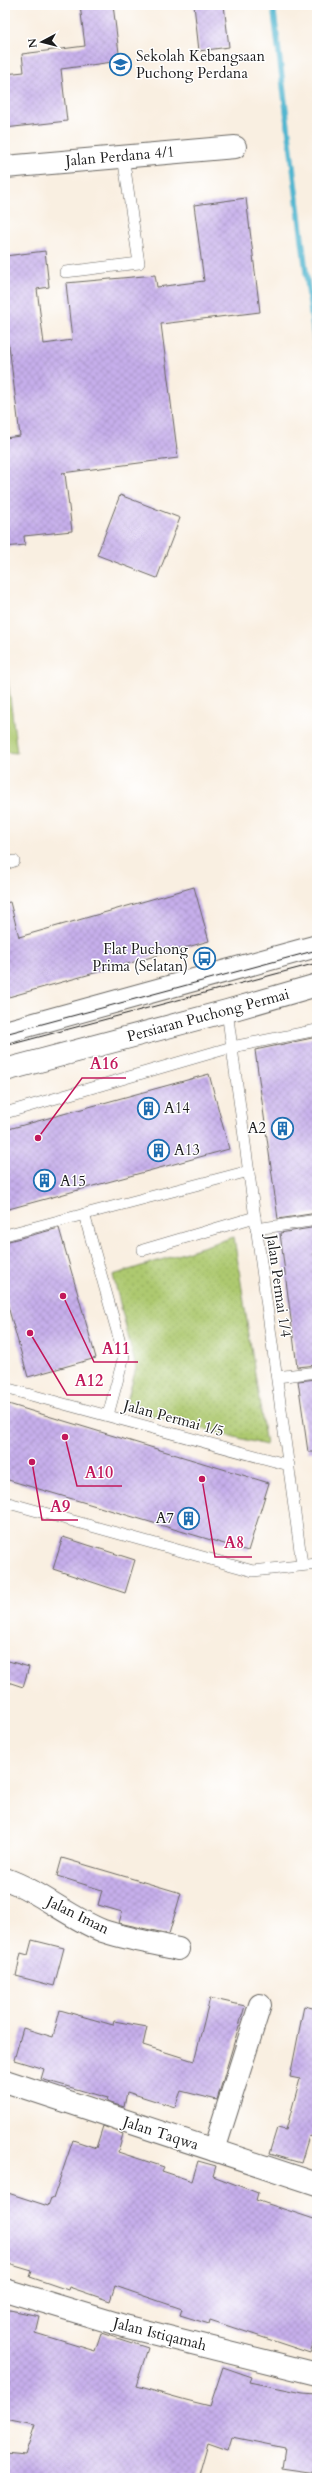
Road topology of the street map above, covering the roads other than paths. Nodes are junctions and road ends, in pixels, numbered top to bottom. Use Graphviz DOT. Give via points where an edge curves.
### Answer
graph roads {
  1 [pos="235,147"];
  2 [pos="123,156"];
  3 [pos="5,167"];
  4 [pos="65,272"];
  5 [pos="317,946"];
  6 [pos="317,985"];
  7 [pos="227,1011"];
  8 [pos="317,1030"];
  9 [pos="5,1032"];
  10 [pos="232,1047"];
  11 [pos="5,1070"];
  12 [pos="5,1113"];
  13 [pos="249,1172"];
  14 [pos="84,1214"];
  15 [pos="317,1220"];
  16 [pos="256,1223"];
  17 [pos="5,1235"];
  18 [pos="143,1250"];
  19 [pos="317,1372"];
  20 [pos="277,1377"];
  21 [pos="6,1386"];
  22 [pos="108,1415"];
  23 [pos="288,1465"];
  24 [pos="5,1502"];
  25 [pos="317,1564"];
  26 [pos="302,1565"];
  27 [pos="5,1879"];
  28 [pos="178,1949"];
  29 [pos="260,2005"];
  30 [pos="5,2081"];
  31 [pos="214,2150"];
  32 [pos="317,2184"];
  33 [pos="5,2290"];
  34 [pos="317,2374"];
  1 -- 2 [label="street, Jalan Perdana 4/1"];
  2 -- 3 [label="street, Jalan Perdana 4/1"];
  2 -- 4 [label="lane" via="139,263"];
  5 -- 9 [label="street"];
  6 -- 7 [label="street, Persiaran Puchong Permai"];
  7 -- 10 [label="lane, Jalan Permai 1/4"];
  7 -- 11 [label="street, Persiaran Puchong Permai"];
  8 -- 10 [label="lane"];
  10 -- 12 [label="lane"];
  10 -- 13 [label="lane, Jalan Permai 1/4"];
  13 -- 14 [label="lane"];
  13 -- 16 [label="lane, Jalan Permai 1/4"];
  14 -- 17 [label="lane"];
  14 -- 22 [label="lane" via="124,1356"];
  15 -- 16 [label="lane"];
  16 -- 18 [label="lane"];
  16 -- 20 [label="lane, Jalan Permai 1/4"];
  19 -- 20 [label="lane"];
  20 -- 23 [label="lane, Jalan Permai 1/4"];
  21 -- 22 [label="lane, Jalan Permai 1/5"];
  22 -- 23 [label="lane, Jalan Permai 1/5"];
  23 -- 26 [label="lane, Jalan Permai 1/4"];
  24 -- 26 [label="lane" via="253,1571"];
  25 -- 26 [label="lane"];
  27 -- 28 [label="street, Jalan Iman" via="19,1884 103,1931"];
  29 -- 31 [label="street"];
  30 -- 31 [label="street, Jalan Taqwa"];
  31 -- 32 [label="street, Jalan Taqwa"];
  33 -- 34 [label="street, Jalan Istiqamah" via="124,2326"];
}
